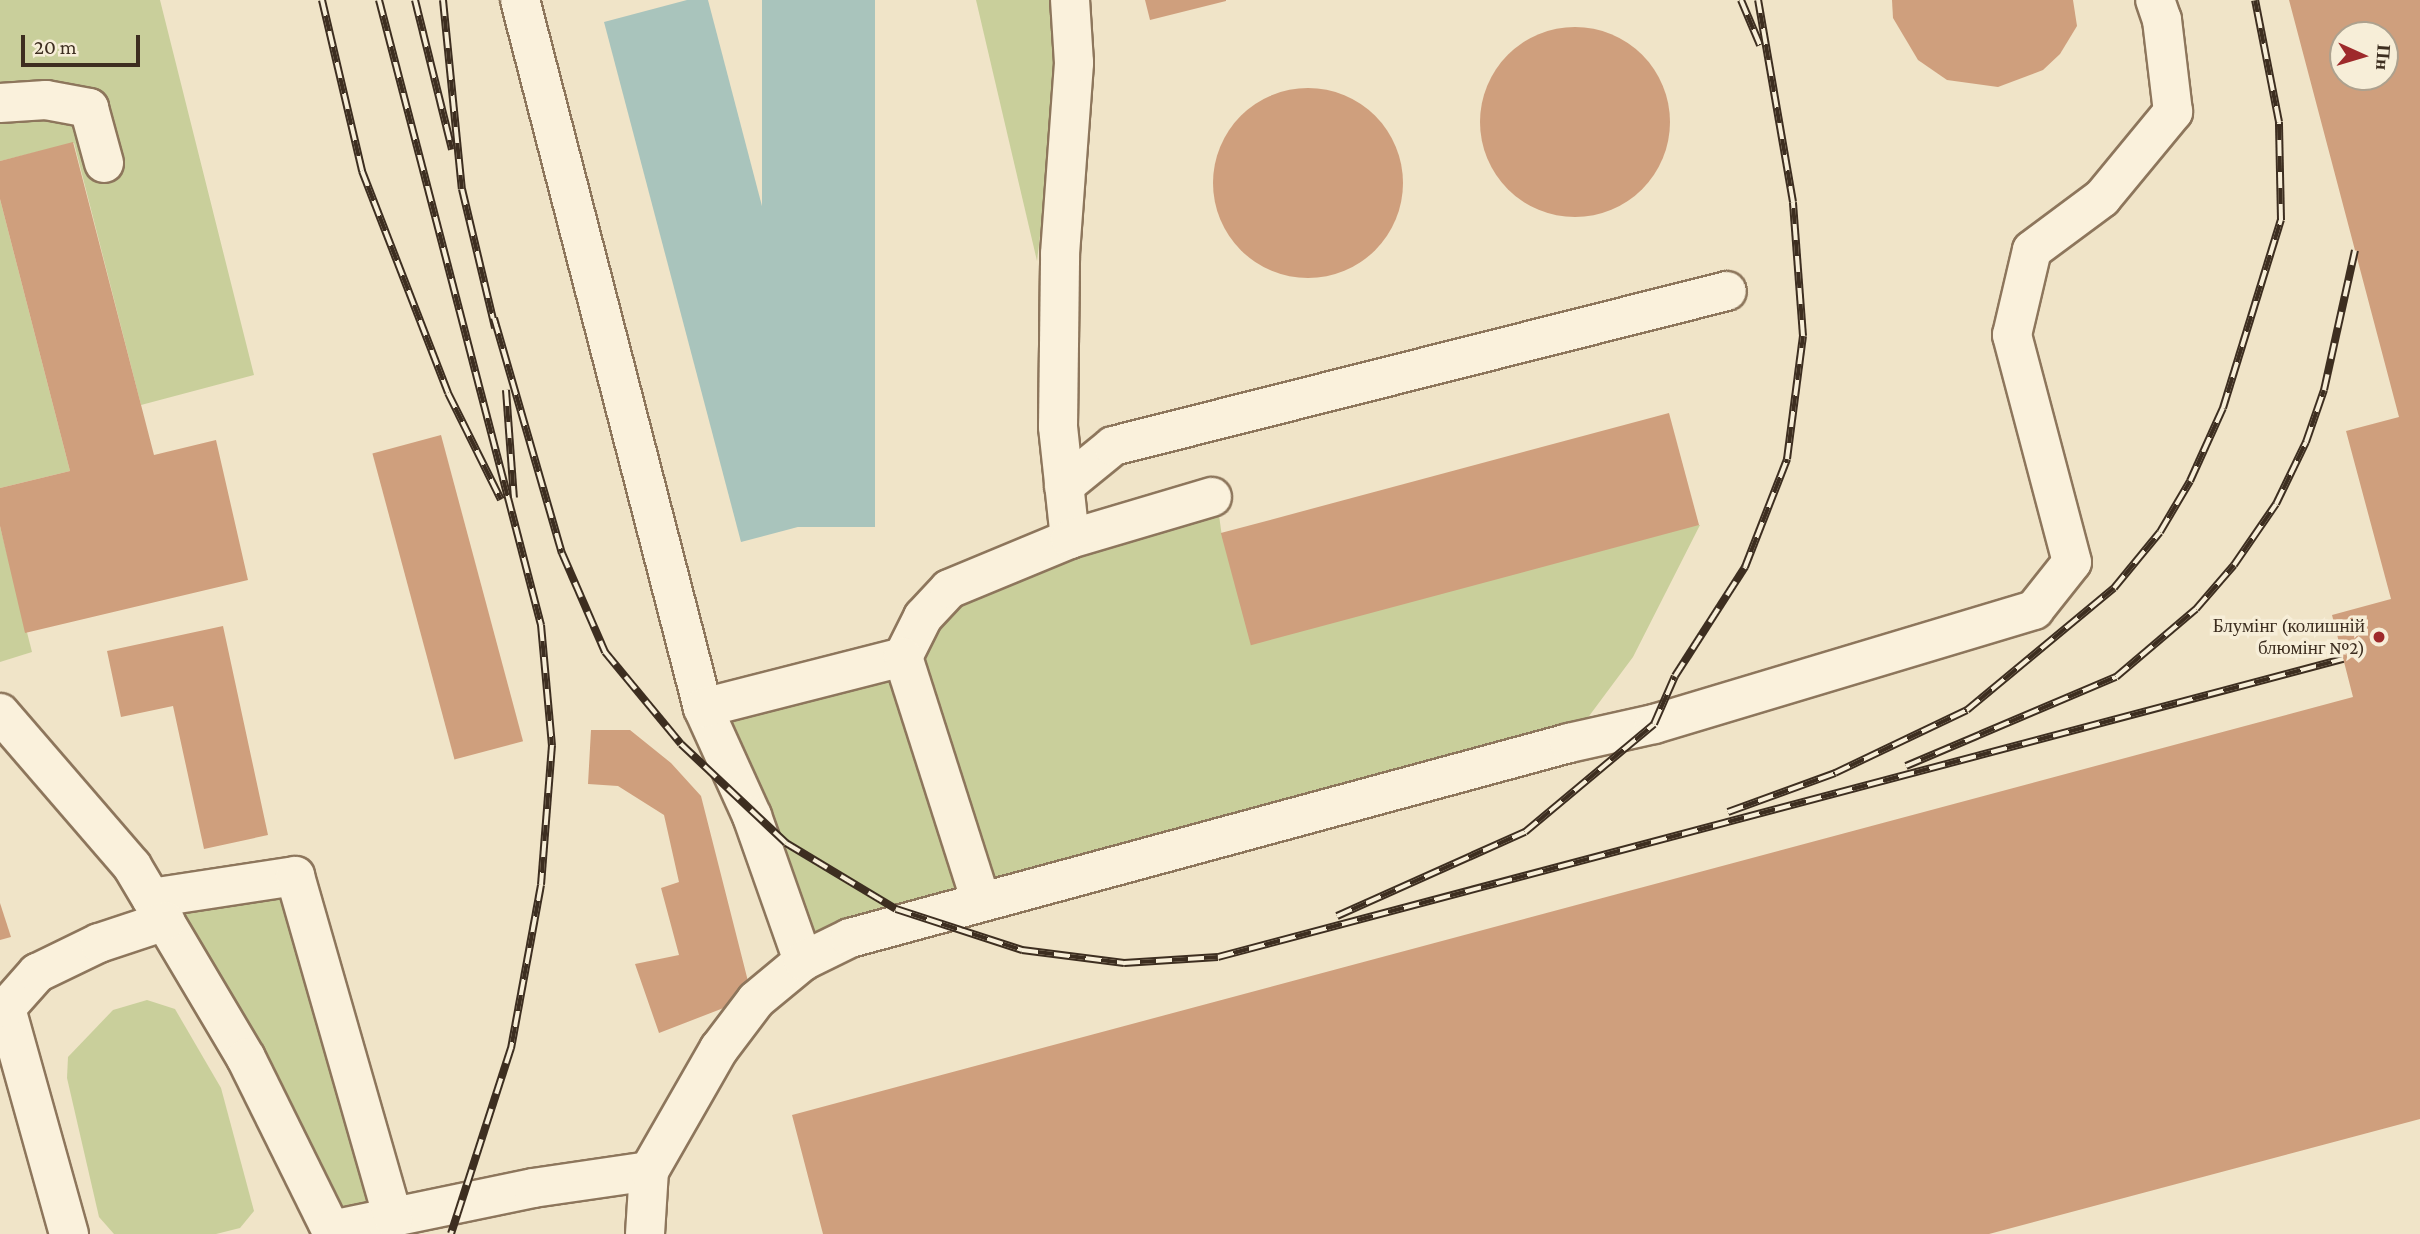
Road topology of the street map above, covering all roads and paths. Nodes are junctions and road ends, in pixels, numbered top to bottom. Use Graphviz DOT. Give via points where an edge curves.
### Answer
graph roads {
  1 [pos="520,0"];
  2 [pos="1070,0"];
  3 [pos="2155,0"];
  4 [pos="0,103"];
  5 [pos="104,163"];
  6 [pos="1727,291"];
  7 [pos="1064,486"];
  8 [pos="1212,497"];
  9 [pos="1070,539"];
  10 [pos="903,657"];
  11 [pos="703,708"];
  12 [pos="0,713"];
  13 [pos="981,901"];
  14 [pos="158,910"];
  15 [pos="803,961"];
  16 [pos="649,1171"];
  17 [pos="393,1218"];
  18 [pos="322,1232"];
  19 [pos="69,1234"];
  20 [pos="645,1234"];
  1 -- 11 [label="lane"];
  2 -- 7 [label="lane" via="1074,63 1060,254 1059,401"];
  3 -- 13 [label="lane" via="2162,20 2173,112 2102,198 2032,250 2012,335 2072,562 2034,610 1654,724 1555,746"];
  4 -- 5 [label="lane" via="46,100 89,108"];
  6 -- 7 [label="lane" via="1113,446"];
  7 -- 9 [label="lane"];
  8 -- 9 [label="lane"];
  9 -- 10 [label="lane" via="949,589 923,617"];
  10 -- 11 [label="lane"];
  10 -- 13 [label="lane"];
  11 -- 15 [label="lane" via="752,816"];
  12 -- 14 [label="lane" via="132,866"];
  13 -- 15 [label="lane" via="850,938"];
  14 -- 17 [label="lane" via="295,876"];
  14 -- 18 [label="lane" via="246,1058"];
  14 -- 19 [label="lane" via="37,973 6,1008"];
  15 -- 16 [label="lane" via="756,1000 719,1049"];
  16 -- 17 [label="lane" via="533,1188"];
  16 -- 20 [label="lane"];
  17 -- 18 [label="lane"];
}
